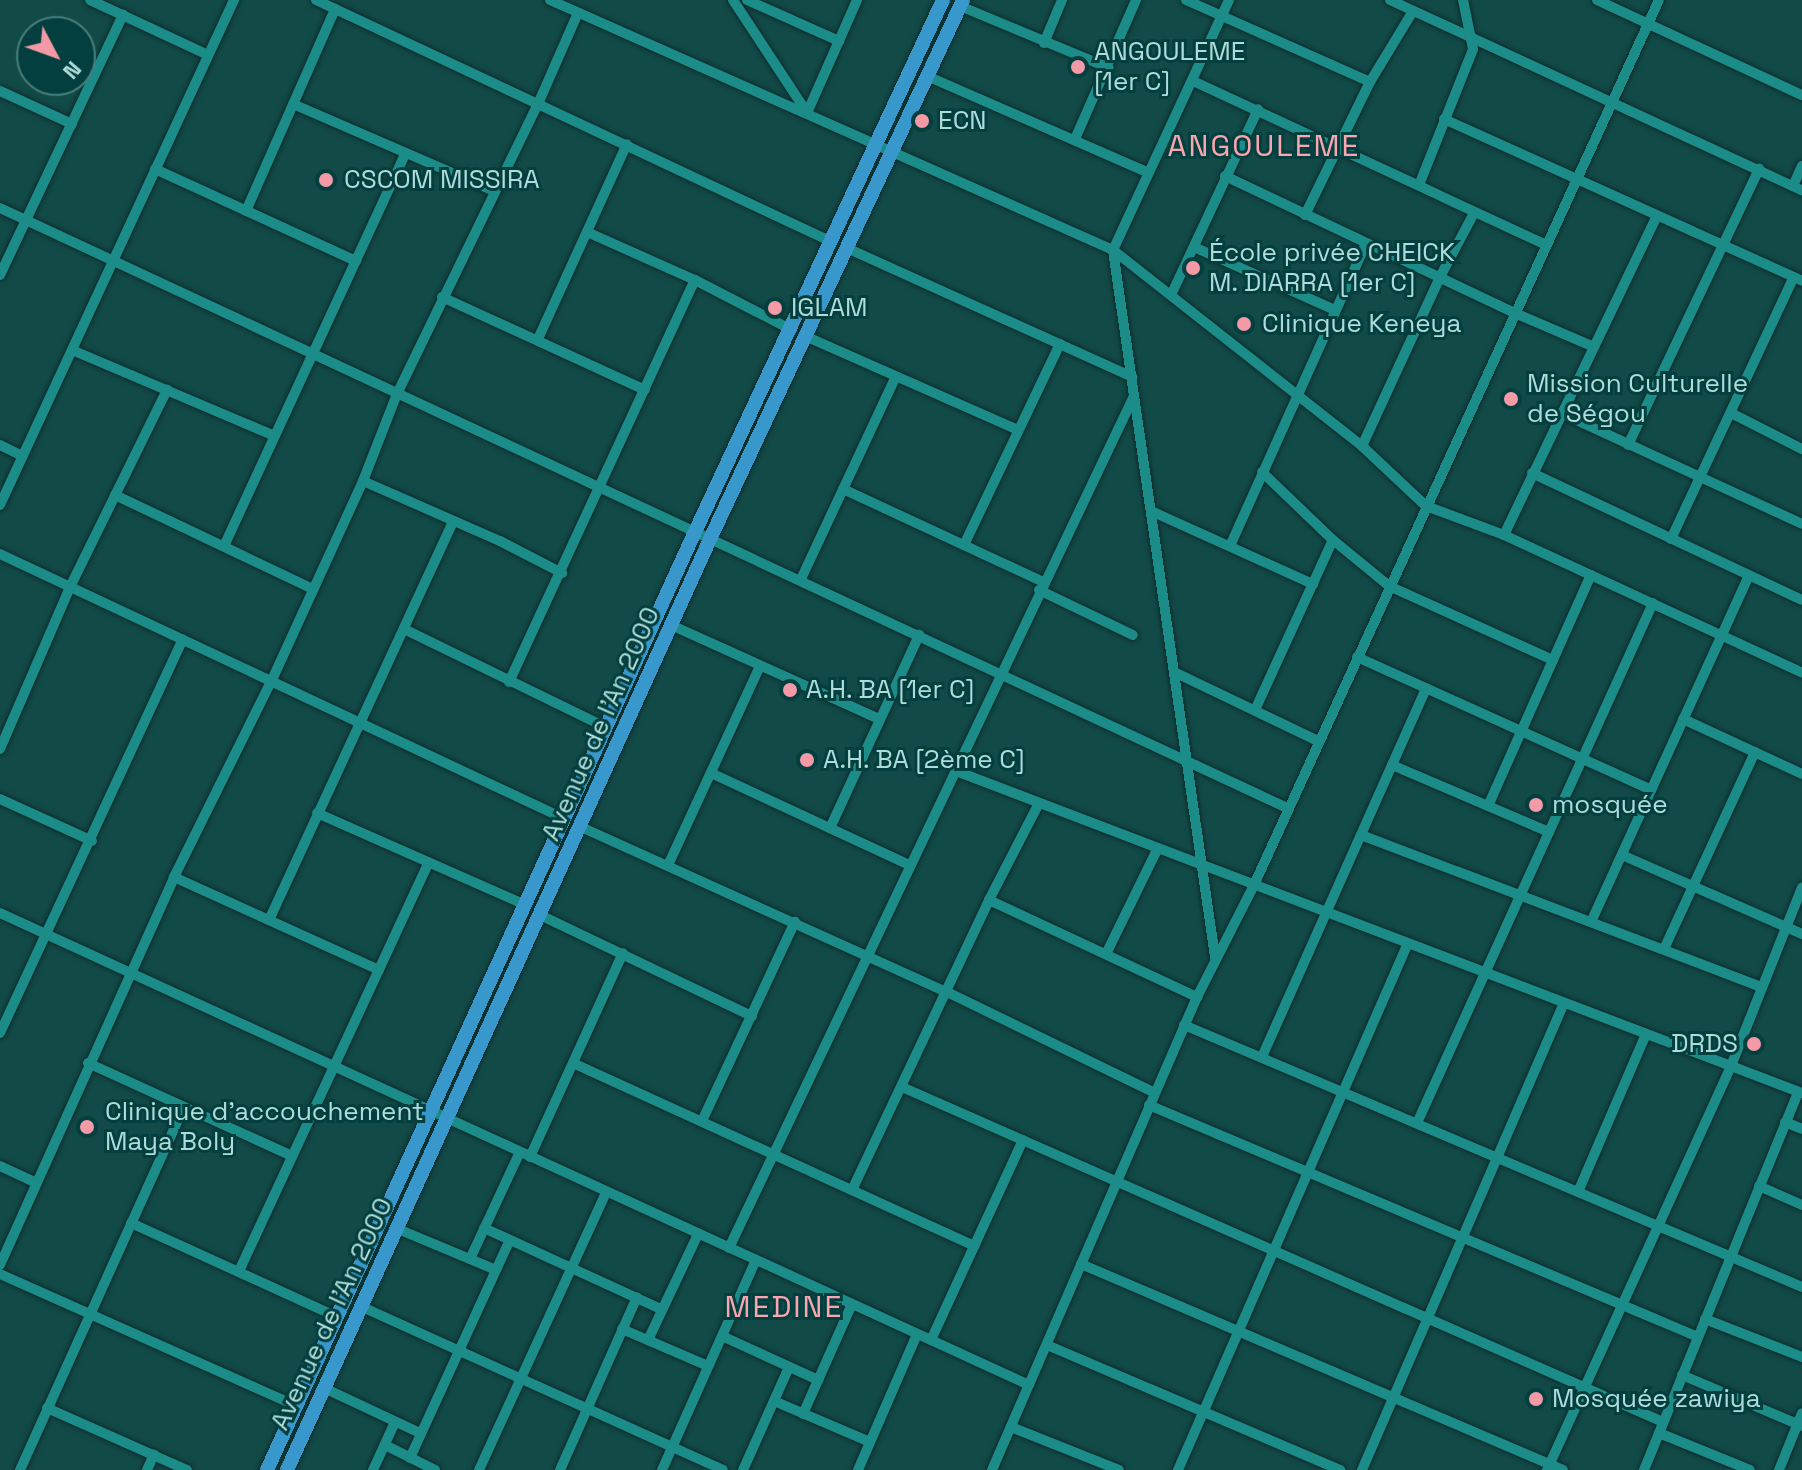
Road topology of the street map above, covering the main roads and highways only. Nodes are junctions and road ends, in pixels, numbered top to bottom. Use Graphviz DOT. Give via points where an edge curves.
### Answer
graph roads {
  1 [pos="943,0"];
  2 [pos="961,3"];
  3 [pos="798,333"];
  4 [pos="267,1470"];
  5 [pos="287,1470"];
  1 -- 3 [label="main road, Avenue de l'An 2000" via="832,242"];
  2 -- 3 [label="main road, Avenue de l'An 2000" via="849,249"];
  3 -- 4 [label="main road, Avenue de l'An 2000" via="694,534"];
  3 -- 5 [label="main road, Avenue de l'An 2000" via="581,827"];
}
